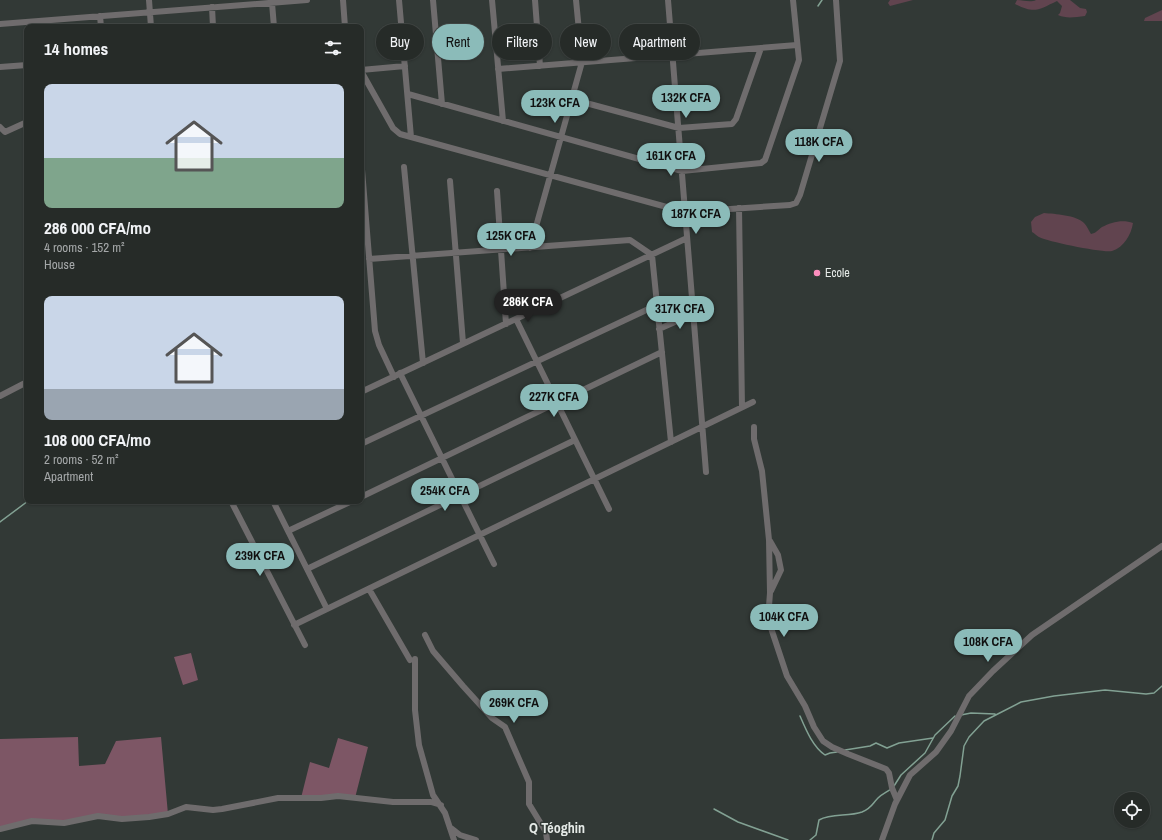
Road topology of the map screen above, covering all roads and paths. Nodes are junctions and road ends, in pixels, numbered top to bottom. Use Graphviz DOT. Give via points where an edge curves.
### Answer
graph roads {
  1 [pos="149,0"];
  2 [pos="307,0"];
  3 [pos="343,0"];
  4 [pos="399,0"];
  5 [pos="434,0"];
  6 [pos="492,0"];
  7 [pos="535,0"];
  8 [pos="576,0"];
  9 [pos="668,0"];
  10 [pos="793,0"];
  11 [pos="836,0"];
  12 [pos="272,3"];
  13 [pos="212,7"];
  14 [pos="150,12"];
  15 [pos="100,16"];
  16 [pos="0,24"];
  17 [pos="101,24"];
  18 [pos="151,24"];
  19 [pos="213,24"];
  20 [pos="274,24"];
  21 [pos="345,24"];
  22 [pos="670,24"];
  23 [pos="797,45"];
  24 [pos="761,48"];
  25 [pos="700,53"];
  26 [pos="619,59"];
  27 [pos="673,60"];
  28 [pos="582,62"];
  29 [pos="24,65"];
  30 [pos="405,66"];
  31 [pos="540,66"];
  32 [pos="0,67"];
  33 [pos="498,69"];
  34 [pos="364,70"];
  35 [pos="364,75"];
  36 [pos="408,94"];
  37 [pos="572,99"];
  38 [pos="442,104"];
  39 [pos="502,121"];
  40 [pos="24,123"];
  41 [pos="0,127"];
  42 [pos="679,128"];
  43 [pos="412,137"];
  44 [pos="561,137"];
  45 [pos="404,167"];
  46 [pos="682,171"];
  47 [pos="550,175"];
  48 [pos="450,181"];
  49 [pos="497,191"];
  50 [pos="364,195"];
  51 [pos="740,208"];
  52 [pos="685,212"];
  53 [pos="687,238"];
  54 [pos="530,248"];
  55 [pos="501,250"];
  56 [pos="456,253"];
  57 [pos="652,255"];
  58 [pos="413,256"];
  59 [pos="369,259"];
  60 [pos="657,305"];
  61 [pos="693,314"];
  62 [pos="516,319"];
  63 [pos="506,324"];
  64 [pos="659,329"];
  65 [pos="464,344"];
  66 [pos="662,352"];
  67 [pos="537,361"];
  68 [pos="423,363"];
  69 [pos="400,374"];
  70 [pos="394,376"];
  71 [pos="24,384"];
  72 [pos="364,391"];
  73 [pos="0,396"];
  74 [pos="557,402"];
  75 [pos="753,402"];
  76 [pos="742,407"];
  77 [pos="421,416"];
  78 [pos="702,427"];
  79 [pos="754,427"];
  80 [pos="575,440"];
  81 [pos="671,442"];
  82 [pos="364,443"];
  83 [pos="442,458"];
  84 [pos="706,472"];
  85 [pos="594,479"];
  86 [pos="460,495"];
  87 [pos="364,496"];
  88 [pos="233,504"];
  89 [pos="274,504"];
  90 [pos="346,504"];
  91 [pos="609,510"];
  92 [pos="288,531"];
  93 [pos="480,535"];
  94 [pos="769,540"];
  95 [pos="1162,546"];
  96 [pos="494,564"];
  97 [pos="307,569"];
  98 [pos="369,589"];
  99 [pos="770,593"];
  100 [pos="328,609"];
  101 [pos="294,625"];
  102 [pos="425,635"];
  103 [pos="305,645"];
  104 [pos="897,800"];
  105 [pos="441,805"];
  106 [pos="450,827"];
  107 [pos="0,829"];
  108 [pos="454,840"];
  109 [pos="476,840"];
  110 [pos="547,840"];
  111 [pos="882,840"];
  1 -- 14 [label="street"];
  2 -- 12 [label="street"];
  3 -- 21 [label="street"];
  4 -- 30 [label="street"];
  5 -- 38 [label="street"];
  6 -- 33 [label="street"];
  7 -- 31 [label="street"];
  8 -- 28 [label="street"];
  9 -- 22 [label="street"];
  10 -- 23 [label="street"];
  11 -- 51 [label="street" via="840,61 800,196 790,205"];
  12 -- 13 [label="street"];
  12 -- 20 [label="street"];
  13 -- 14 [label="street"];
  13 -- 19 [label="street"];
  14 -- 15 [label="street"];
  14 -- 18 [label="street"];
  15 -- 16 [label="street"];
  15 -- 17 [label="street"];
  23 -- 24 [label="street"];
  23 -- 46 [label="street" via="799,60 765,160 761,163"];
  24 -- 25 [label="street"];
  24 -- 42 [label="street" via="732,124"];
  26 -- 28 [label="street"];
  27 -- 42 [label="street"];
  28 -- 31 [label="street"];
  28 -- 37 [label="street"];
  29 -- 32 [label="street"];
  30 -- 34 [label="street"];
  30 -- 36 [label="street"];
  31 -- 33 [label="street"];
  33 -- 39 [label="street"];
  35 -- 43 [label="street" via="393,128 400,134"];
  36 -- 38 [label="street"];
  36 -- 43 [label="street"];
  37 -- 42 [label="street"];
  37 -- 44 [label="street"];
  38 -- 39 [label="street"];
  39 -- 44 [label="street"];
  40 -- 41 [label="street" via="6,132"];
  42 -- 46 [label="street"];
  43 -- 47 [label="street"];
  44 -- 46 [label="street"];
  44 -- 47 [label="street"];
  45 -- 58 [label="street"];
  46 -- 52 [label="street"];
  47 -- 52 [label="street"];
  47 -- 54 [label="street"];
  48 -- 56 [label="street"];
  49 -- 55 [label="street"];
  50 -- 59 [label="street"];
  51 -- 52 [label="street"];
  51 -- 76 [label="street"];
  52 -- 53 [label="street"];
  53 -- 57 [label="street"];
  53 -- 61 [label="street"];
  54 -- 55 [label="street"];
  54 -- 57 [label="street" via="630,240"];
  55 -- 56 [label="street"];
  55 -- 63 [label="street"];
  56 -- 58 [label="street"];
  56 -- 65 [label="street"];
  57 -- 60 [label="street"];
  57 -- 62 [label="street"];
  58 -- 59 [label="street"];
  58 -- 68 [label="street"];
  59 -- 70 [label="street" via="375,331"];
  60 -- 64 [label="street"];
  60 -- 67 [label="street"];
  61 -- 64 [label="street"];
  61 -- 78 [label="street"];
  62 -- 63 [label="street"];
  62 -- 67 [label="street"];
  63 -- 65 [label="street"];
  64 -- 66 [label="street"];
  65 -- 68 [label="street"];
  66 -- 74 [label="street"];
  66 -- 81 [label="street"];
  67 -- 74 [label="street"];
  67 -- 77 [label="street"];
  68 -- 69 [label="street"];
  69 -- 70 [label="street"];
  69 -- 77 [label="street"];
  70 -- 72 [label="street"];
  71 -- 73 [label="street"];
  74 -- 80 [label="street"];
  74 -- 83 [label="street"];
  75 -- 76 [label="street"];
  76 -- 78 [label="street"];
  77 -- 82 [label="street"];
  77 -- 83 [label="street"];
  78 -- 81 [label="street"];
  78 -- 84 [label="street"];
  79 -- 94 [label="street" via="754,439 762,471"];
  80 -- 85 [label="street"];
  80 -- 86 [label="street"];
  81 -- 85 [label="street"];
  83 -- 86 [label="street"];
  83 -- 87 [label="street"];
  85 -- 91 [label="street"];
  85 -- 93 [label="street"];
  86 -- 93 [label="street"];
  86 -- 97 [label="street"];
  88 -- 101 [label="street"];
  89 -- 92 [label="street"];
  90 -- 92 [label="street"];
  92 -- 97 [label="street"];
  93 -- 96 [label="street"];
  93 -- 98 [label="street"];
  94 -- 99 [label="street"];
  94 -- 99 [label="street" via="778,555 781,570"];
  95 -- 104 [label="street" via="1032,635 993,671 969,696 951,731 936,752 910,775"];
  97 -- 100 [label="street"];
  98 -- 100 [label="street"];
  98 -- 105 [label="street" via="412,659 419,745 433,795"];
  99 -- 104 [label="street" via="768,619 787,676 805,706 814,728 832,747 886,769"];
  100 -- 101 [label="street"];
  101 -- 103 [label="street"];
  102 -- 110 [label="street" via="433,651 463,686 492,718 505,727 529,782 529,804 546,832"];
  104 -- 111 [label="street"];
  105 -- 106 [label="street"];
  105 -- 107 [label="street" via="431,802 393,802 338,796 278,798 222,809 186,807 168,814 149,817 122,819 98,816 64,823 32,821"];
  106 -- 108 [label="street"];
  106 -- 109 [label="street" via="460,836"];
}
